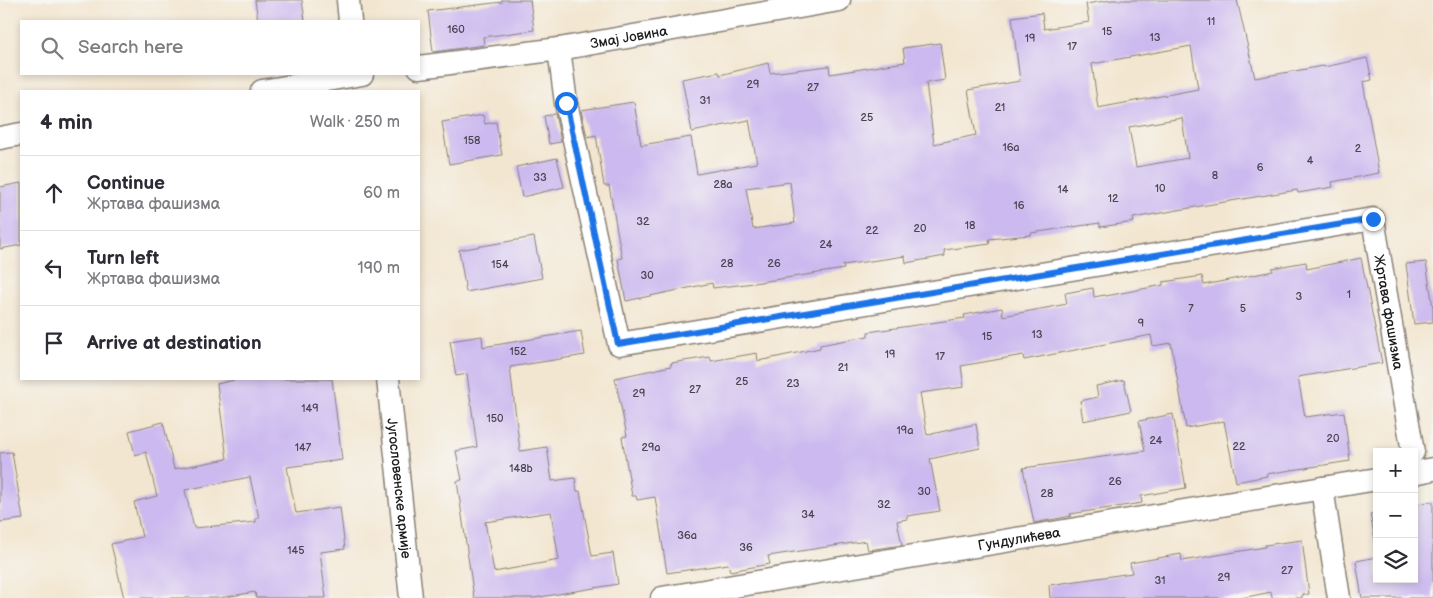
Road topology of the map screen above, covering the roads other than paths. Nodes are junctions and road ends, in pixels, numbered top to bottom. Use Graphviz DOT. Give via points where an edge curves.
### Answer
graph roads {
  1 [pos="348,0"];
  2 [pos="839,0"];
  3 [pos="350,20"];
  4 [pos="559,48"];
  5 [pos="420,66"];
  6 [pos="357,78"];
  7 [pos="269,90"];
  8 [pos="20,134"];
  9 [pos="0,138"];
  10 [pos="388,380"];
  11 [pos="1415,448"];
  12 [pos="1373,480"];
  13 [pos="1322,488"];
  14 [pos="411,598"];
  15 [pos="662,598"];
  16 [pos="1339,598"];
  1 -- 3 [label="street"];
  2 -- 4 [label="street, Змај Јовина"];
  4 -- 5 [label="street, Змај Јовина"];
  4 -- 11 [label="street, Жртава фашизма" via="566,103 618,344 1373,219"];
  6 -- 7 [label="street"];
  8 -- 9 [label="street"];
  10 -- 14 [label="street, Југословенске армије"];
  12 -- 13 [label="street, Гундулићева"];
  13 -- 15 [label="street, Гундулићева"];
  13 -- 16 [label="street"];
}
